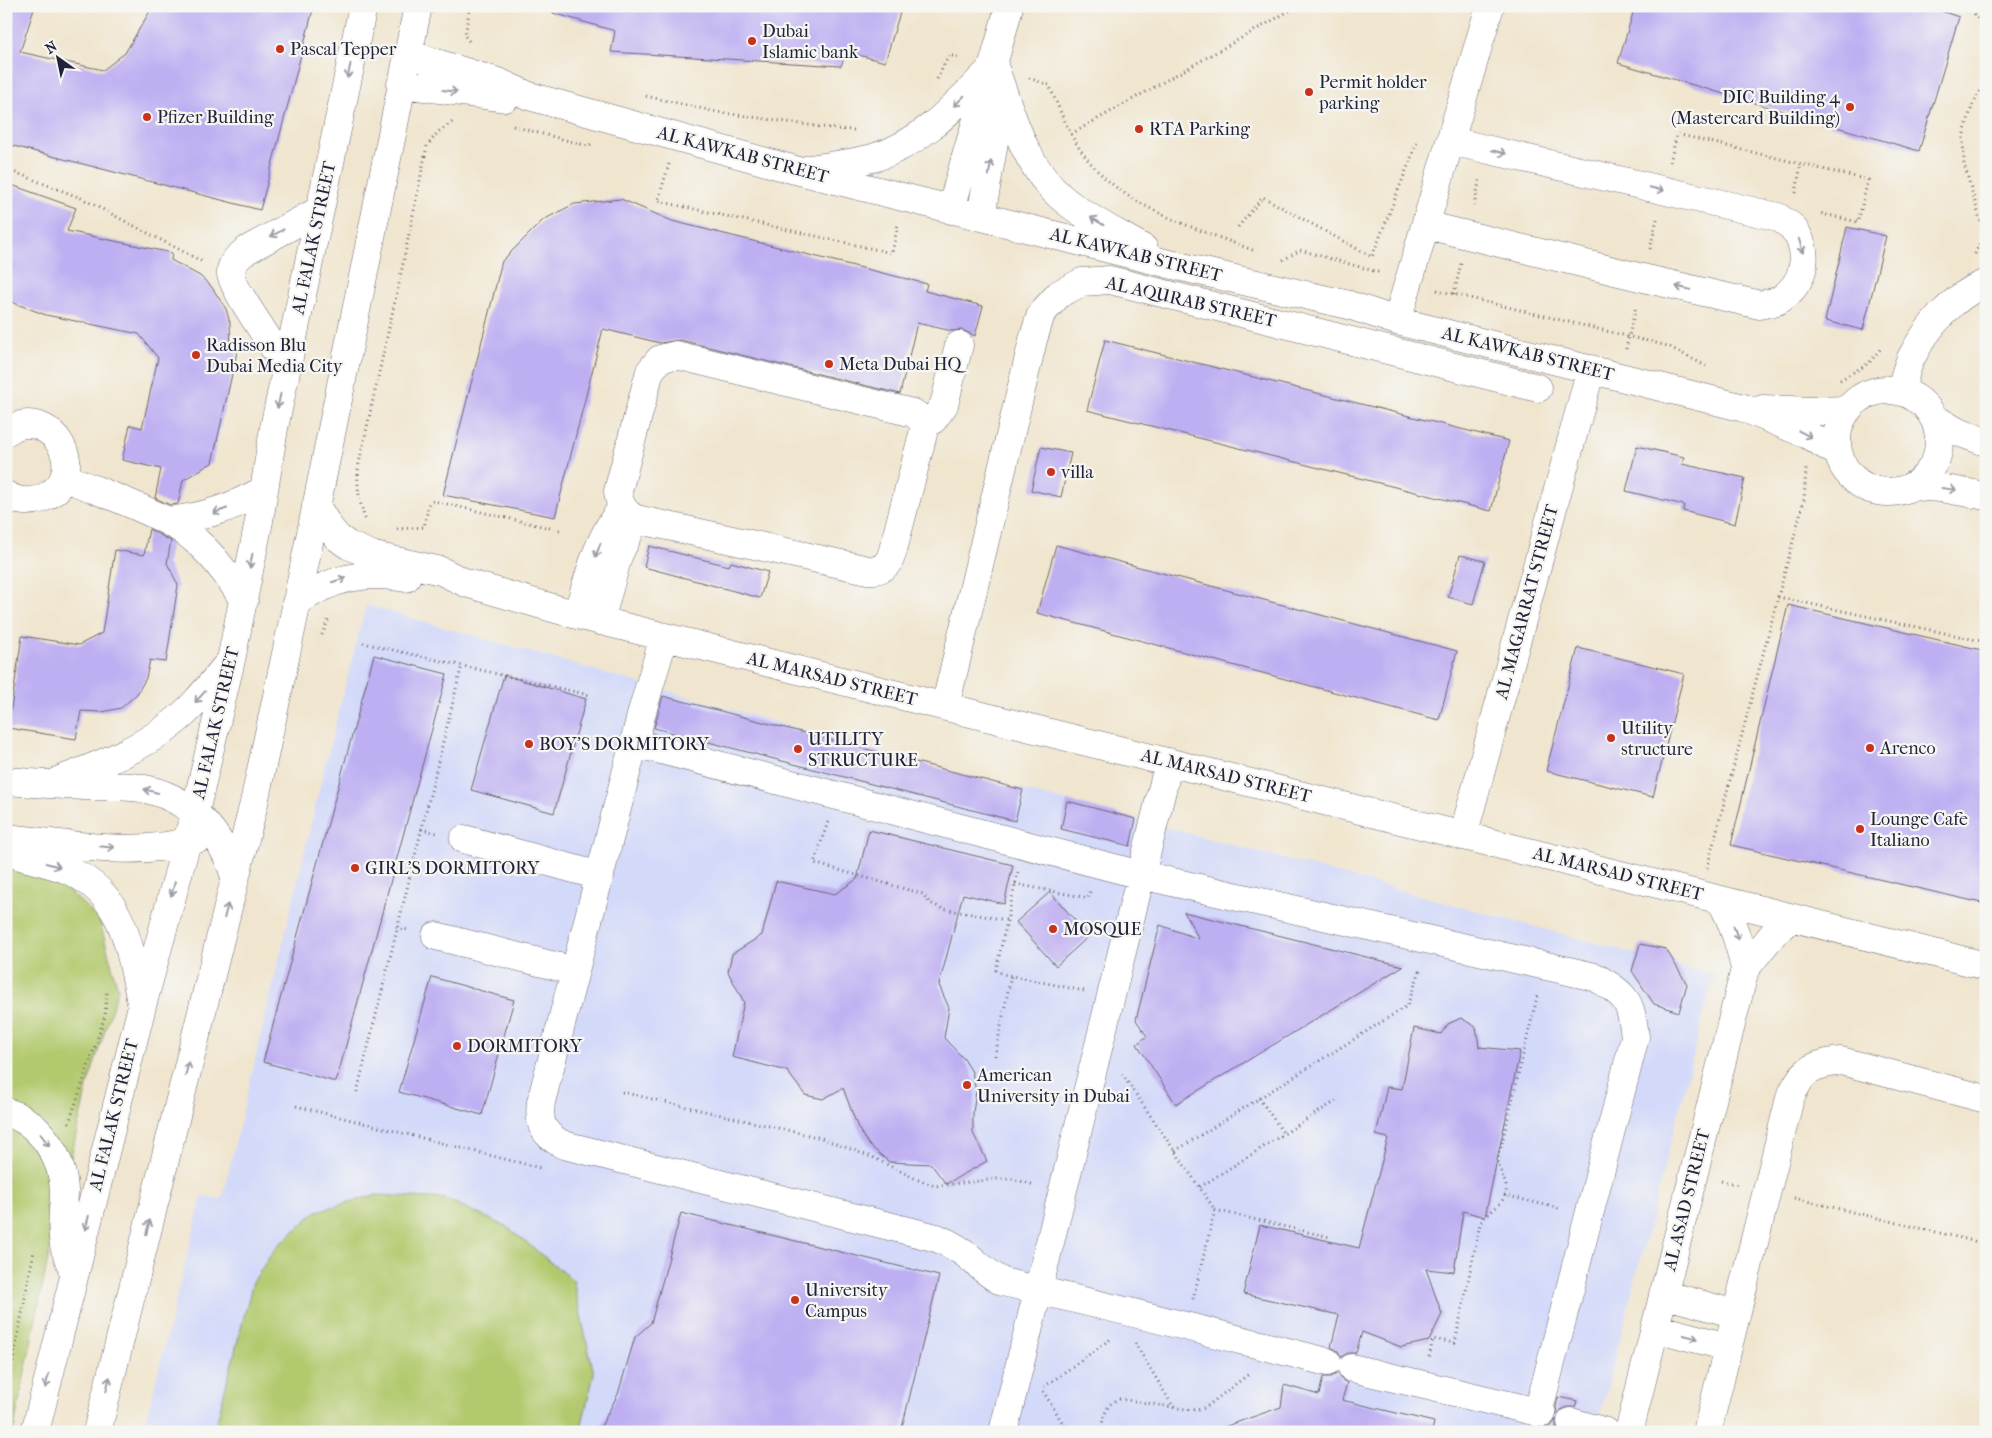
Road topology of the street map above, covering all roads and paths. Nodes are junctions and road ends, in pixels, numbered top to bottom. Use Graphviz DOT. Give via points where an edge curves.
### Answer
graph roads {
  1 [pos="363,6"];
  2 [pos="418,6"];
  3 [pos="470,6"];
  4 [pos="1009,6"];
  5 [pos="1298,6"];
  6 [pos="1490,6"];
  7 [pos="1968,6"];
  8 [pos="1986,36"];
  9 [pos="475,48"];
  10 [pos="408,54"];
  11 [pos="994,66"];
  12 [pos="936,81"];
  13 [pos="1986,82"];
  14 [pos="402,84"];
  15 [pos="644,95"];
  16 [pos="529,96"];
  17 [pos="601,116"];
  18 [pos="456,120"];
  19 [pos="506,125"];
  20 [pos="860,130"];
  21 [pos="1420,133"];
  22 [pos="1070,134"];
  23 [pos="676,137"];
  24 [pos="1451,140"];
  25 [pos="6,169"];
  26 [pos="795,170"];
  27 [pos="904,198"];
  28 [pos="320,210"];
  29 [pos="951,210"];
  30 [pos="981,216"];
  31 [pos="1426,225"];
  32 [pos="1238,227"];
  33 [pos="1262,254"];
  34 [pos="1970,257"];
  35 [pos="1280,262"];
  36 [pos="1169,264"];
  37 [pos="230,276"];
  38 [pos="1409,282"];
  39 [pos="1986,283"];
  40 [pos="1397,321"];
  41 [pos="1884,344"];
  42 [pos="959,345"];
  43 [pos="286,366"];
  44 [pos="1710,368"];
  45 [pos="1591,369"];
  46 [pos="1832,382"];
  47 [pos="1538,388"];
  48 [pos="1900,391"];
  49 [pos="1744,408"];
  50 [pos="1848,410"];
  51 [pos="1934,418"];
  52 [pos="924,423"];
  53 [pos="6,432"];
  54 [pos="1808,435"];
  55 [pos="1986,442"];
  56 [pos="1838,453"];
  57 [pos="64,477"];
  58 [pos="1912,486"];
  59 [pos="264,490"];
  60 [pos="6,495"];
  61 [pos="1986,496"];
  62 [pos="316,506"];
  63 [pos="629,514"];
  64 [pos="168,521"];
  65 [pos="396,529"];
  66 [pos="563,531"];
  67 [pos="348,544"];
  68 [pos="342,579"];
  69 [pos="466,583"];
  70 [pos="1778,597"];
  71 [pos="244,601"];
  72 [pos="296,603"];
  73 [pos="588,618"];
  74 [pos="664,637"];
  75 [pos="322,639"];
  76 [pos="1986,642"];
  77 [pos="363,643"];
  78 [pos="232,660"];
  79 [pos="462,665"];
  80 [pos="589,695"];
  81 [pos="945,707"];
  82 [pos="634,743"];
  83 [pos="1169,762"];
  84 [pos="6,781"];
  85 [pos="48,785"];
  86 [pos="837,796"];
  87 [pos="254,803"];
  88 [pos="195,812"];
  89 [pos="214,831"];
  90 [pos="1463,836"];
  91 [pos="6,838"];
  92 [pos="464,840"];
  93 [pos="187,842"];
  94 [pos="1024,844"];
  95 [pos="6,851"];
  96 [pos="1141,875"];
  97 [pos="235,876"];
  98 [pos="600,876"];
  99 [pos="1710,897"];
  100 [pos="1792,918"];
  101 [pos="1007,920"];
  102 [pos="436,936"];
  103 [pos="1431,940"];
  104 [pos="1544,966"];
  105 [pos="1986,966"];
  106 [pos="1745,969"];
  107 [pos="575,971"];
  108 [pos="1011,976"];
  109 [pos="107,987"];
  110 [pos="1111,996"];
  111 [pos="142,1006"];
  112 [pos="1100,1042"];
  113 [pos="994,1056"];
  114 [pos="357,1092"];
  115 [pos="622,1092"];
  116 [pos="1259,1098"];
  117 [pos="1986,1099"];
  118 [pos="1336,1101"];
  119 [pos="6,1112"];
  120 [pos="1284,1134"];
  121 [pos="1175,1151"];
  122 [pos="55,1154"];
  123 [pos="1693,1174"];
  124 [pos="1200,1187"];
  125 [pos="1767,1192"];
  126 [pos="1504,1195"];
  127 [pos="1061,1198"];
  128 [pos="1215,1210"];
  129 [pos="1589,1216"];
  130 [pos="1329,1236"];
  131 [pos="1986,1244"];
  132 [pos="35,1247"];
  133 [pos="74,1274"];
  134 [pos="1038,1290"];
  135 [pos="1663,1294"];
  136 [pos="1736,1314"];
  137 [pos="1128,1320"];
  138 [pos="1186,1326"];
  139 [pos="1655,1328"];
  140 [pos="1728,1347"];
  141 [pos="1280,1349"];
  142 [pos="1016,1381"];
  143 [pos="1422,1384"];
  144 [pos="1042,1389"];
  145 [pos="6,1397"];
  146 [pos="1174,1408"];
  147 [pos="1571,1422"];
  148 [pos="35,1432"];
  149 [pos="97,1432"];
  150 [pos="1003,1432"];
  151 [pos="1068,1432"];
  152 [pos="1100,1432"];
  153 [pos="1606,1432"];
  154 [pos="1628,1432"];
  155 [pos="1707,1432"];
  1 -- 28 [label="street, AL FALAK STREET, one-way"];
  2 -- 10 [label="street"];
  3 -- 9 [label="path" via="465,36"];
  4 -- 11 [label="street"];
  5 -- 22 [label="path"];
  6 -- 24 [label="street"];
  7 -- 8 [label="path"];
  10 -- 14 [label="street"];
  10 -- 16 [label="street, AL KAWKAB STREET" via="498,82"];
  11 -- 12 [label="path" via="949,55"];
  11 -- 22 [label="path" via="1049,85"];
  11 -- 26 [label="street, one-way" via="944,115 900,148 847,164"];
  11 -- 29 [label="street"];
  30 -- 11 [label="street, one-way" via="994,142"];
  36 -- 11 [label="street, one-way" via="1063,199 1046,182 1032,162"];
  13 -- 34 [label="path" via="1972,106 1963,137 1964,164 1984,232 1977,253"];
  14 -- 16 [label="street, AL KAWKAB STREET, one-way" via="502,98"];
  14 -- 62 [label="street"];
  15 -- 20 [label="path" via="717,112"];
  16 -- 17 [label="street, AL KAWKAB STREET"];
  17 -- 19 [label="path" via="594,142 588,146"];
  17 -- 23 [label="street, AL KAWKAB STREET"];
  18 -- 67 [label="path" via="438,132 427,146 359,463 358,499 369,532"];
  21 -- 32 [label="path" via="1372,257 1263,197"];
  22 -- 33 [label="path" via="1088,160 1116,188 1153,210"];
  23 -- 26 [label="street, AL KAWKAB STREET"];
  23 -- 27 [label="path" via="658,201 892,253"];
  24 -- 31 [label="street"];
  24 -- 31 [label="street, one-way" via="1778,217 1790,225 1801,240 1805,257 1801,275 1792,290 1778,301 1760,305"];
  25 -- 37 [label="path" via="81,198"];
  26 -- 27 [label="street, AL KAWKAB STREET"];
  27 -- 29 [label="street, AL KAWKAB STREET"];
  28 -- 37 [label="street, one-way" via="237,257"];
  28 -- 43 [label="street, AL FALAK STREET"];
  29 -- 30 [label="street, AL KAWKAB STREET"];
  30 -- 36 [label="street, AL KAWKAB STREET"];
  31 -- 38 [label="street"];
  35 -- 38 [label="path" via="1300,250"];
  36 -- 40 [label="street, AL KAWKAB STREET" via="1349,305"];
  37 -- 43 [label="street"];
  38 -- 40 [label="street"];
  38 -- 44 [label="path" via="1668,346"];
  39 -- 48 [label="street" via="1951,305 1928,330 1911,359"];
  40 -- 45 [label="street, AL KAWKAB STREET"];
  41 -- 46 [label="path" via="1869,363"];
  42 -- 52 [label="street" via="944,406 933,420"];
  43 -- 59 [label="street, AL FALAK STREET, one-way"];
  45 -- 49 [label="street, AL KAWKAB STREET"];
  45 -- 90 [label="street, AL MAGARRAT STREET"];
  47 -- 81 [label="street, AL AQURAB STREET" via="1110,280 1082,282 1059,294 1041,314 1033,340"];
  48 -- 50 [label="street" via="1871,393"];
  48 -- 51 [label="street" via="1920,401"];
  49 -- 50 [label="street, AL KAWKAB STREET"];
  49 -- 54 [label="street, AL KAWKAB STREET, one-way"];
  50 -- 56 [label="street" via="1837,438"];
  51 -- 55 [label="street" via="1958,432"];
  51 -- 58 [label="street" via="1938,430 1937,456 1932,468"];
  52 -- 63 [label="street" via="892,554 884,568 876,571"];
  52 -- 63 [label="street" via="913,413 676,355 668,356 660,359 650,372 618,491 619,500"];
  53 -- 57 [label="street" via="22,425 36,425 48,430 64,450"];
  54 -- 56 [label="street, AL KAWKAB STREET"];
  54 -- 70 [label="path" via="1804,500"];
  56 -- 58 [label="street" via="1854,479 1867,487 1898,491"];
  57 -- 60 [label="street" via="47,497 21,501"];
  57 -- 64 [label="street"];
  58 -- 61 [label="street, one-way"];
  59 -- 64 [label="street, one-way" via="218,512"];
  59 -- 71 [label="street, AL FALAK STREET, one-way"];
  62 -- 67 [label="street, AL MARSAD STREET" via="329,527"];
  62 -- 72 [label="street"];
  63 -- 73 [label="street" via="618,556"];
  64 -- 71 [label="street" via="219,564"];
  65 -- 66 [label="path" via="424,527 429,503 434,501"];
  67 -- 69 [label="street, AL MARSAD STREET" via="374,556 441,571"];
  68 -- 69 [label="street, AL MARSAD STREET" via="380,574 448,586"];
  72 -- 68 [label="street, AL MARSAD STREET, one-way"];
  68 -- 75 [label="path" via="346,598 332,612"];
  69 -- 73 [label="street, AL MARSAD STREET"];
  70 -- 76 [label="path"];
  70 -- 99 [label="path"];
  71 -- 78 [label="street, AL FALAK STREET"];
  72 -- 87 [label="street"];
  73 -- 74 [label="street, AL MARSAD STREET"];
  74 -- 81 [label="street, AL MARSAD STREET"];
  74 -- 82 [label="street"];
  77 -- 79 [label="path"];
  78 -- 85 [label="street, one-way" via="188,710 156,736 103,763"];
  78 -- 88 [label="street, AL FALAK STREET"];
  79 -- 80 [label="path"];
  79 -- 114 [label="path"];
  81 -- 83 [label="street, AL MARSAD STREET"];
  82 -- 86 [label="street"];
  82 -- 98 [label="street"];
  83 -- 90 [label="street, AL MARSAD STREET"];
  83 -- 96 [label="street"];
  84 -- 85 [label="street"];
  88 -- 85 [label="street, one-way" via="169,797 140,788"];
  86 -- 94 [label="street"];
  86 -- 101 [label="path" via="814,863 923,894 930,903 943,909"];
  87 -- 89 [label="street"];
  87 -- 97 [label="street"];
  88 -- 89 [label="street"];
  88 -- 93 [label="street, AL FALAK STREET"];
  89 -- 93 [label="street"];
  89 -- 97 [label="street"];
  90 -- 99 [label="street, AL MARSAD STREET"];
  91 -- 93 [label="street, one-way" via="136,850"];
  92 -- 98 [label="street"];
  93 -- 111 [label="street, AL FALAK STREET, one-way"];
  94 -- 96 [label="street"];
  94 -- 101 [label="path"];
  95 -- 111 [label="street, one-way" via="73,872 101,892 121,920"];
  96 -- 103 [label="street"];
  96 -- 110 [label="street"];
  149 -- 97 [label="street, one-way"];
  98 -- 107 [label="street"];
  99 -- 100 [label="street, AL MARSAD STREET"];
  99 -- 106 [label="street, AL ASAD STREET, one-way" via="1732,922 1741,945"];
  100 -- 105 [label="street, AL MARSAD STREET"];
  100 -- 106 [label="street, AL ASAD STREET" via="1774,933"];
  101 -- 108 [label="path" via="996,970"];
  102 -- 107 [label="street"];
  103 -- 104 [label="street"];
  103 -- 116 [label="path" via="1407,1006"];
  104 -- 126 [label="path" via="1498,1159 1506,1188"];
  104 -- 129 [label="street" via="1595,978 1618,990 1632,1011 1635,1037"];
  106 -- 123 [label="street, AL ASAD STREET"];
  107 -- 134 [label="street" via="539,1115 543,1128 552,1139 564,1145 937,1238 967,1254 990,1276"];
  108 -- 110 [label="path"];
  108 -- 113 [label="path"];
  109 -- 122 [label="path" via="105,1016 65,1134"];
  110 -- 112 [label="street"];
  111 -- 133 [label="street, AL FALAK STREET, one-way"];
  112 -- 121 [label="path"];
  112 -- 127 [label="street"];
  115 -- 127 [label="path" via="821,1138 935,1186 1012,1179 1045,1189"];
  116 -- 120 [label="path"];
  116 -- 121 [label="path"];
  117 -- 125 [label="street" via="1841,1062 1819,1064 1800,1077 1790,1098"];
  118 -- 120 [label="path"];
  119 -- 122 [label="street, one-way" via="27,1122 44,1136"];
  120 -- 124 [label="path"];
  121 -- 124 [label="path"];
  122 -- 133 [label="street" via="62,1172 64,1191 61,1218 64,1246"];
  123 -- 125 [label="path"];
  123 -- 135 [label="street, AL ASAD STREET"];
  124 -- 128 [label="path"];
  125 -- 131 [label="path"];
  125 -- 136 [label="street"];
  126 -- 129 [label="path"];
  126 -- 143 [label="path" via="1501,1204 1480,1224 1455,1343 1433,1339"];
  127 -- 134 [label="street"];
  128 -- 130 [label="path"];
  128 -- 138 [label="path"];
  129 -- 143 [label="street" via="1540,1413"];
  132 -- 145 [label="path"];
  133 -- 148 [label="street, AL FALAK STREET, one-way"];
  134 -- 137 [label="street"];
  134 -- 142 [label="street"];
  135 -- 136 [label="street"];
  135 -- 139 [label="street, AL ASAD STREET"];
  136 -- 140 [label="street"];
  137 -- 138 [label="street"];
  137 -- 144 [label="path"];
  137 -- 146 [label="path"];
  138 -- 141 [label="street"];
  139 -- 140 [label="street, one-way"];
  139 -- 154 [label="street, AL ASAD STREET"];
  140 -- 155 [label="street"];
  141 -- 143 [label="street"];
  141 -- 146 [label="path" via="1205,1408"];
  142 -- 144 [label="path"];
  142 -- 150 [label="street"];
  144 -- 151 [label="path"];
  146 -- 152 [label="path" via="1115,1400 1107,1407"];
  147 -- 153 [label="street"];
}
